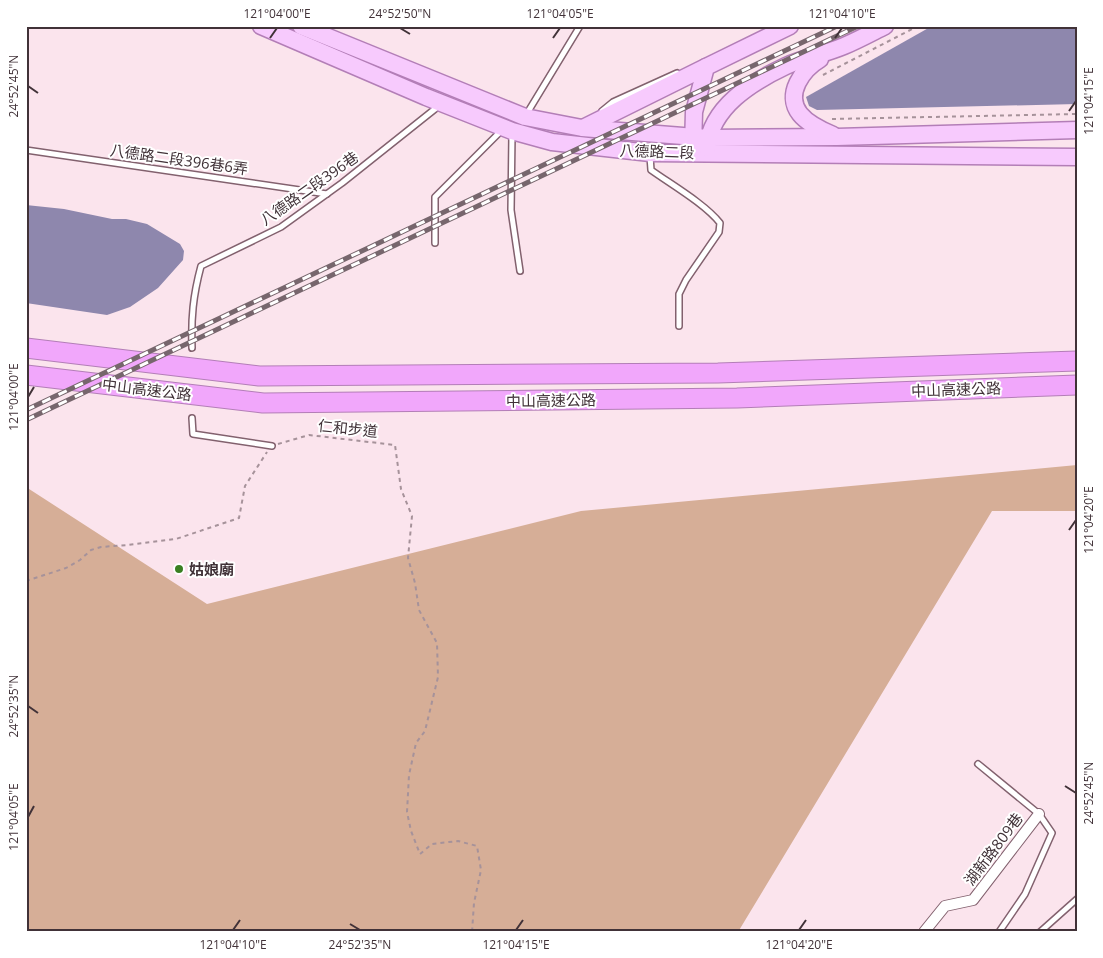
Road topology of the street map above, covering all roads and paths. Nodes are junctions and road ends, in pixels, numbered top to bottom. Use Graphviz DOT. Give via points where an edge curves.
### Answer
graph roads {
  1 [pos="261,26"];
  2 [pos="301,26"];
  3 [pos="580,26"];
  4 [pos="885,26"];
  5 [pos="918,26"];
  6 [pos="783,27"];
  7 [pos="322,44"];
  8 [pos="734,46"];
  9 [pos="843,46"];
  10 [pos="706,67"];
  11 [pos="682,70"];
  12 [pos="821,76"];
  13 [pos="442,104"];
  14 [pos="1077,114"];
  15 [pos="525,117"];
  16 [pos="833,119"];
  17 [pos="582,128"];
  18 [pos="508,130"];
  19 [pos="1077,130"];
  20 [pos="837,137"];
  21 [pos="700,145"];
  22 [pos="26,150"];
  23 [pos="650,153"];
  24 [pos="1077,157"];
  25 [pos="327,194"];
  26 [pos="435,244"];
  27 [pos="520,271"];
  28 [pos="679,326"];
  29 [pos="26,348"];
  30 [pos="192,348"];
  31 [pos="1077,360"];
  32 [pos="26,375"];
  33 [pos="1077,385"];
  34 [pos="192,418"];
  35 [pos="272,446"];
  36 [pos="26,581"];
  37 [pos="978,764"];
  38 [pos="1039,814"];
  39 [pos="1077,899"];
  40 [pos="472,932"];
  41 [pos="924,932"];
  42 [pos="999,932"];
  43 [pos="1040,932"];
  1 -- 7 [label="main road, 八德路二段"];
  2 -- 7 [label="main road, 八德路二段"];
  3 -- 15 [label="lane"];
  4 -- 9 [label="main road"];
  5 -- 12 [label="path"];
  6 -- 8 [label="lane"];
  6 -- 10 [label="main road"];
  7 -- 13 [label="main road, 八德路二段"];
  7 -- 15 [label="main road, 八德路二段"];
  9 -- 20 [label="main road" via="802,73 794,100 799,113 810,123"];
  9 -- 21 [label="main road" via="786,66 755,83 733,100"];
  10 -- 17 [label="main road"];
  10 -- 21 [label="main road" via="694,112"];
  11 -- 17 [label="lane" via="612,102"];
  13 -- 18 [label="main road, 八德路二段"];
  13 -- 25 [label="lane, 八德路二段396巷"];
  14 -- 16 [label="path"];
  15 -- 17 [label="main road, 八德路二段"];
  17 -- 21 [label="main road, 八德路二段"];
  18 -- 23 [label="main road, 八德路二段" via="552,142"];
  18 -- 26 [label="lane" via="435,197"];
  18 -- 27 [label="lane" via="511,210"];
  19 -- 20 [label="main road, 八德路二段"];
  20 -- 21 [label="main road, 八德路二段"];
  21 -- 23 [label="main road, 八德路二段"];
  21 -- 24 [label="main road, 八德路二段"];
  22 -- 25 [label="lane, 八德路二段396巷6弄"];
  23 -- 28 [label="lane" via="652,170 720,223 719,232 679,294"];
  25 -- 30 [label="lane, 八德路二段396巷" via="281,227 201,266 193,296"];
  29 -- 31 [label="highway, 中山高速公路" via="259,376 718,373"];
  32 -- 33 [label="highway, 中山高速公路" via="263,403 737,398"];
  34 -- 35 [label="lane" via="193,434"];
  35 -- 36 [label="path" via="245,486 239,518 176,539 101,547 91,550 66,568"];
  35 -- 40 [label="path, 仁和步道" via="309,435 395,445 401,490 412,516 408,558 419,610 437,643 438,668 425,731 416,744 409,775 407,812 420,854 432,844 458,841 477,846 481,870"];
  37 -- 38 [label="lane"];
  38 -- 41 [label="street, 湖新路809巷" via="973,900 945,906"];
  38 -- 42 [label="lane" via="1052,832 1025,894"];
  39 -- 43 [label="lane"];
}
